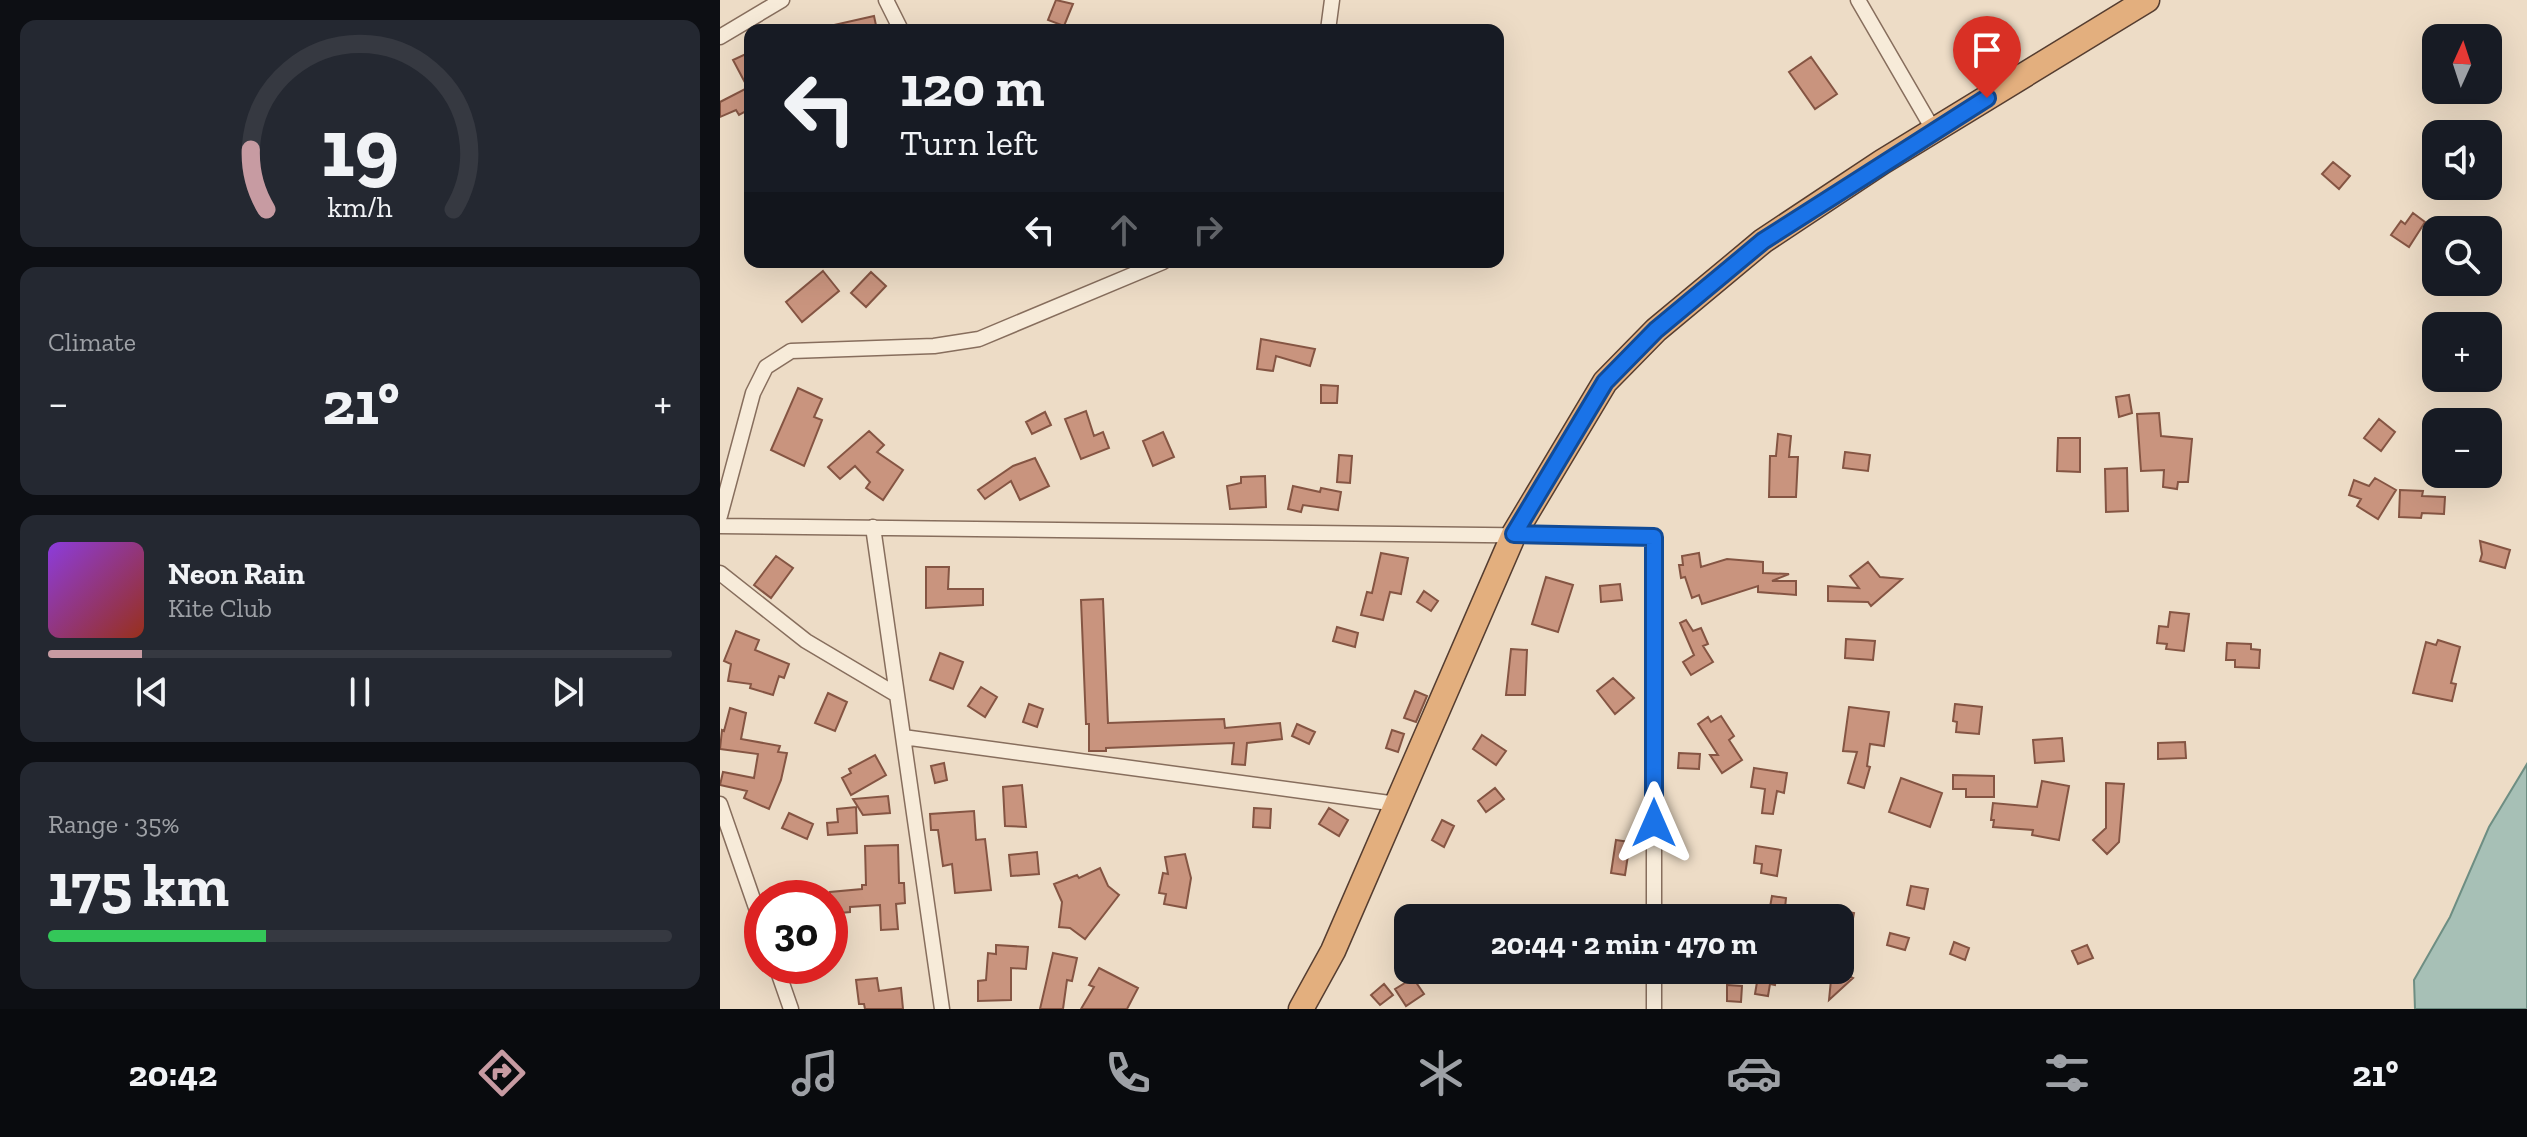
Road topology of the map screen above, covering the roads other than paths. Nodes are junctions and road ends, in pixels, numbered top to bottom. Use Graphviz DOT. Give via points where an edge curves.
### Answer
graph roads {
  1 [pos="782,0"];
  2 [pos="886,0"];
  3 [pos="1332,0"];
  4 [pos="1858,0"];
  5 [pos="2147,0"];
  6 [pos="898,24"];
  7 [pos="1329,24"];
  8 [pos="720,37"];
  9 [pos="1934,131"];
  10 [pos="1149,268"];
  11 [pos="720,516"];
  12 [pos="720,526"];
  13 [pos="873,527"];
  14 [pos="1514,534"];
  15 [pos="720,573"];
  16 [pos="897,695"];
  17 [pos="903,737"];
  18 [pos="720,804"];
  19 [pos="1397,804"];
  20 [pos="746,880"];
  21 [pos="1654,904"];
  22 [pos="782,984"];
  23 [pos="1654,984"];
  24 [pos="791,1009"];
  25 [pos="942,1009"];
  26 [pos="1301,1009"];
  27 [pos="1654,1009"];
  1 -- 8 [label="street"];
  2 -- 6 [label="street"];
  3 -- 7 [label="street"];
  4 -- 9 [label="street"];
  5 -- 9 [label="highway"];
  9 -- 14 [label="highway" via="1763,241 1656,330 1605,382"];
  10 -- 11 [label="street" via="979,339 934,346 791,351 766,367 753,393"];
  12 -- 13 [label="street"];
  13 -- 14 [label="street"];
  13 -- 16 [label="street"];
  14 -- 19 [label="highway"];
  14 -- 21 [label="street" via="1654,537"];
  15 -- 16 [label="street" via="806,641"];
  16 -- 17 [label="street"];
  17 -- 19 [label="street"];
  17 -- 25 [label="street"];
  18 -- 20 [label="street"];
  19 -- 26 [label="highway" via="1333,951"];
  22 -- 24 [label="street"];
  23 -- 27 [label="street"];
}
